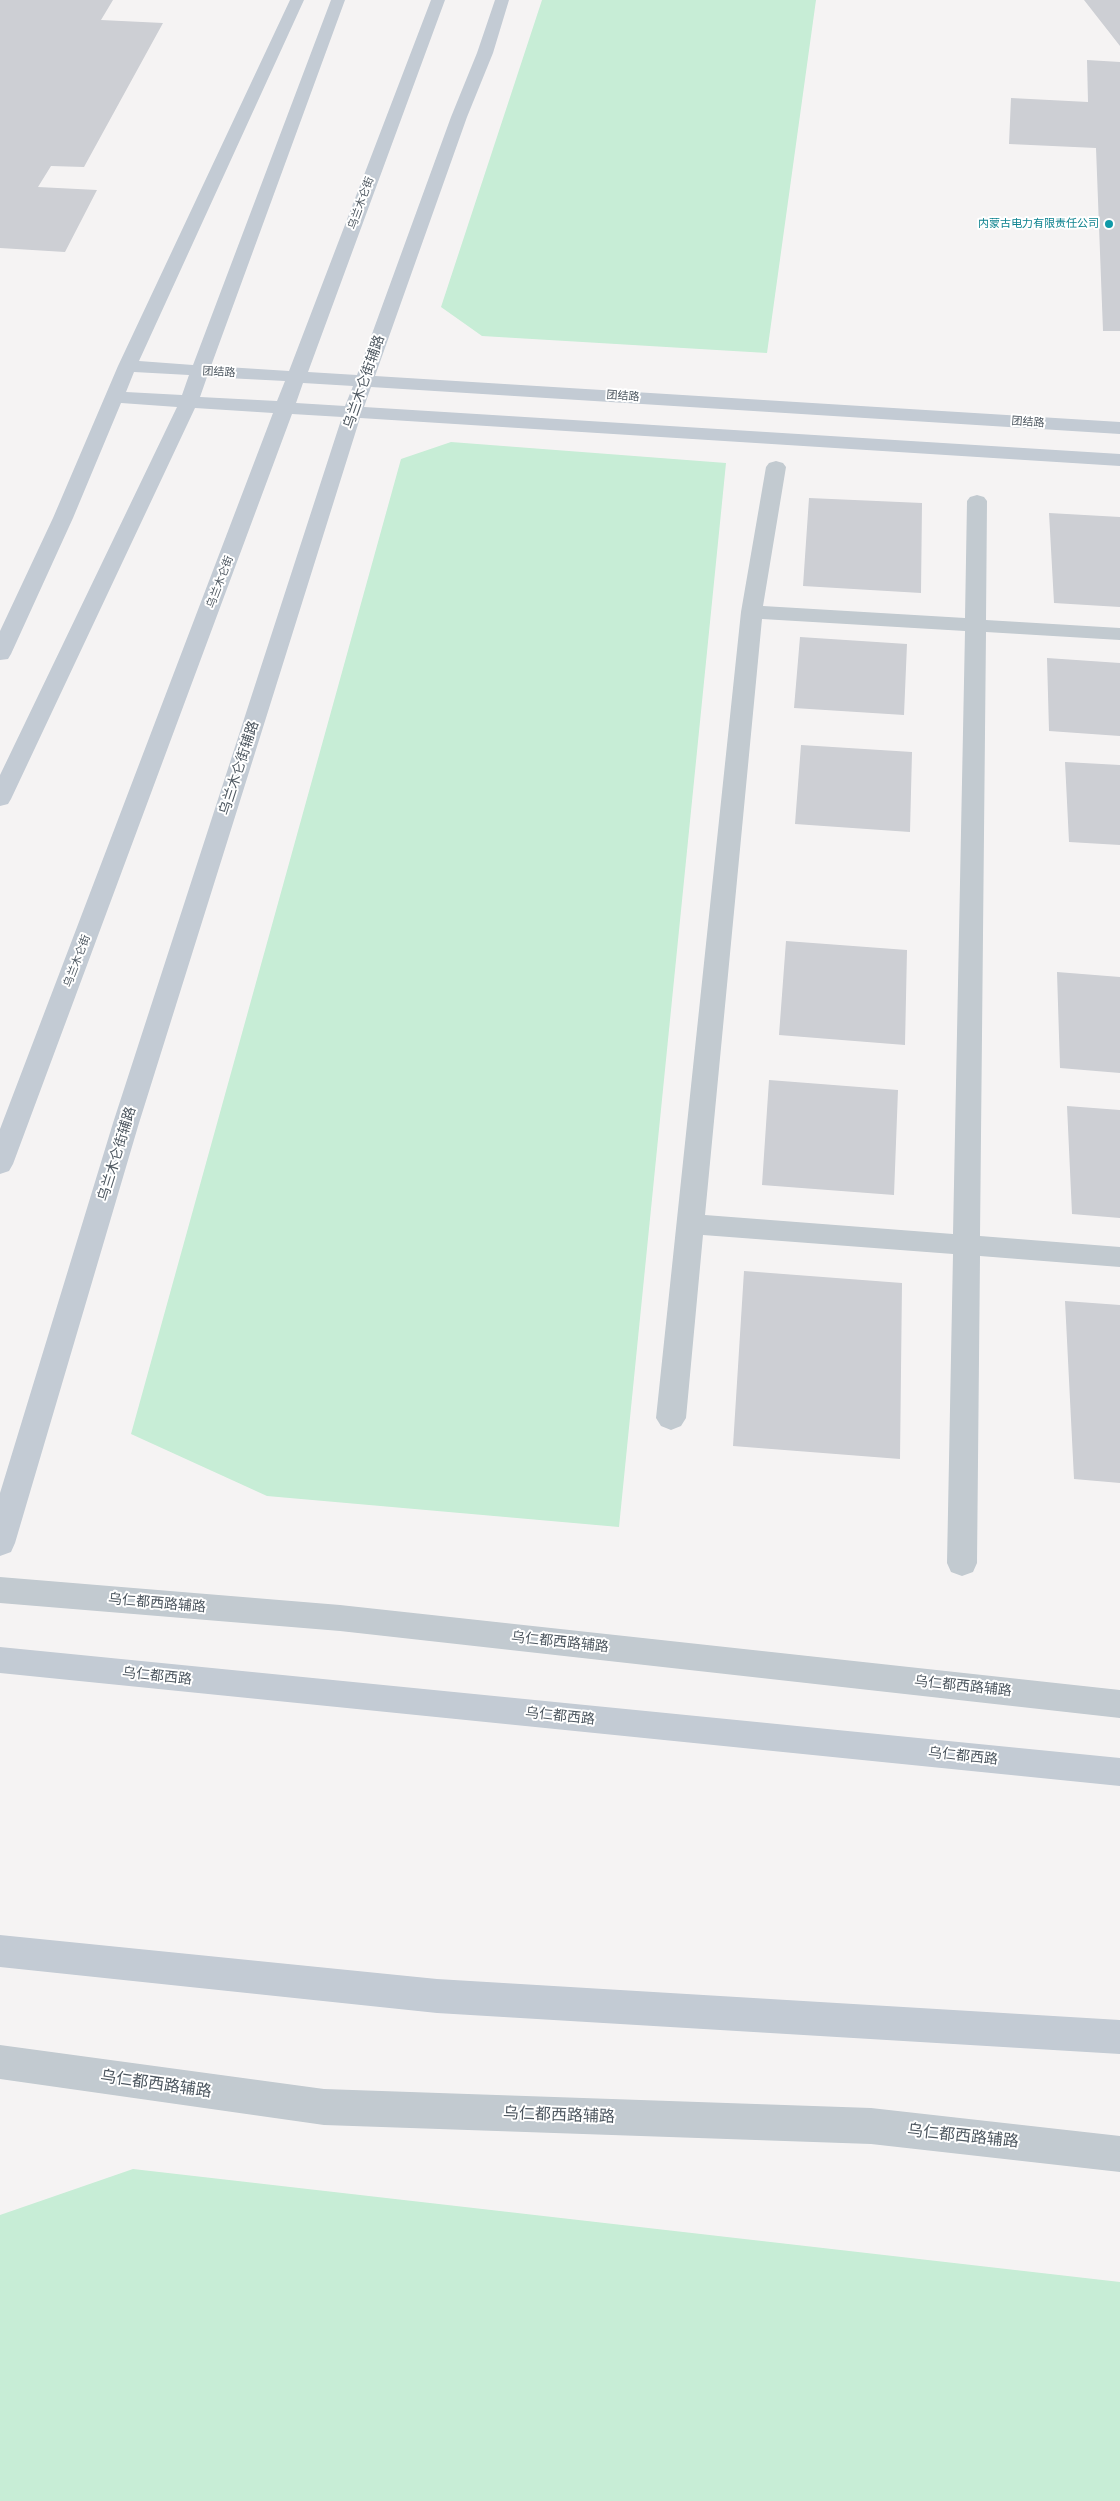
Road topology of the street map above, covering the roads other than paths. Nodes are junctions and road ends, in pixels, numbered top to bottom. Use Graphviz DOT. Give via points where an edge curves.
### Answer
graph roads {
  1 [pos="297,0"];
  2 [pos="338,0"];
  3 [pos="438,0"];
  4 [pos="502,0"];
  5 [pos="127,366"];
  6 [pos="202,371"];
  7 [pos="297,376"];
  8 [pos="364,380"];
  9 [pos="115,396"];
  10 [pos="189,401"];
  11 [pos="286,407"];
  12 [pos="353,411"];
  13 [pos="1120,428"];
  14 [pos="1120,460"];
  15 [pos="776,467"];
  16 [pos="977,501"];
  17 [pos="752,612"];
  18 [pos="976,625"];
  19 [pos="1120,634"];
  20 [pos="0,654"];
  21 [pos="0,799"];
  22 [pos="0,1164"];
  23 [pos="691,1224"];
  24 [pos="966,1245"];
  25 [pos="1120,1257"];
  26 [pos="671,1418"];
  27 [pos="0,1543"];
  28 [pos="962,1563"];
  29 [pos="0,1590"];
  30 [pos="0,1660"];
  31 [pos="1120,1704"];
  32 [pos="1120,1772"];
  33 [pos="0,1951"];
  34 [pos="1120,2037"];
  35 [pos="0,2062"];
  36 [pos="1120,2154"];
  1 -- 5 [label="street"];
  2 -- 6 [label="street"];
  3 -- 7 [label="street, 乌兰木仑街"];
  4 -- 8 [label="street, 乌兰木仑街辅路"];
  5 -- 6 [label="street, 团结路"];
  5 -- 9 [label="street"];
  6 -- 7 [label="street, 团结路"];
  6 -- 10 [label="street"];
  7 -- 8 [label="street, 团结路"];
  7 -- 11 [label="street, 乌兰木仑街"];
  8 -- 12 [label="street, 乌兰木仑街辅路"];
  8 -- 13 [label="street, 团结路"];
  9 -- 10 [label="street"];
  9 -- 20 [label="street"];
  10 -- 11 [label="street"];
  10 -- 21 [label="street"];
  11 -- 12 [label="street"];
  11 -- 22 [label="street, 乌兰木仑街"];
  12 -- 14 [label="street"];
  12 -- 27 [label="street, 乌兰木仑街辅路" via="126,1122"];
  15 -- 17 [label="street"];
  16 -- 18 [label="street"];
  17 -- 18 [label="street"];
  17 -- 23 [label="street"];
  18 -- 19 [label="street"];
  18 -- 24 [label="street"];
  23 -- 24 [label="street"];
  23 -- 26 [label="street"];
  24 -- 25 [label="street"];
  24 -- 28 [label="street"];
  29 -- 31 [label="street, 乌仁都西路辅路" via="340,1618"];
  30 -- 32 [label="street, 乌仁都西路"];
  33 -- 34 [label="street" via="437,1996"];
  35 -- 36 [label="street, 乌仁都西路辅路" via="324,2107 871,2126"];
}
